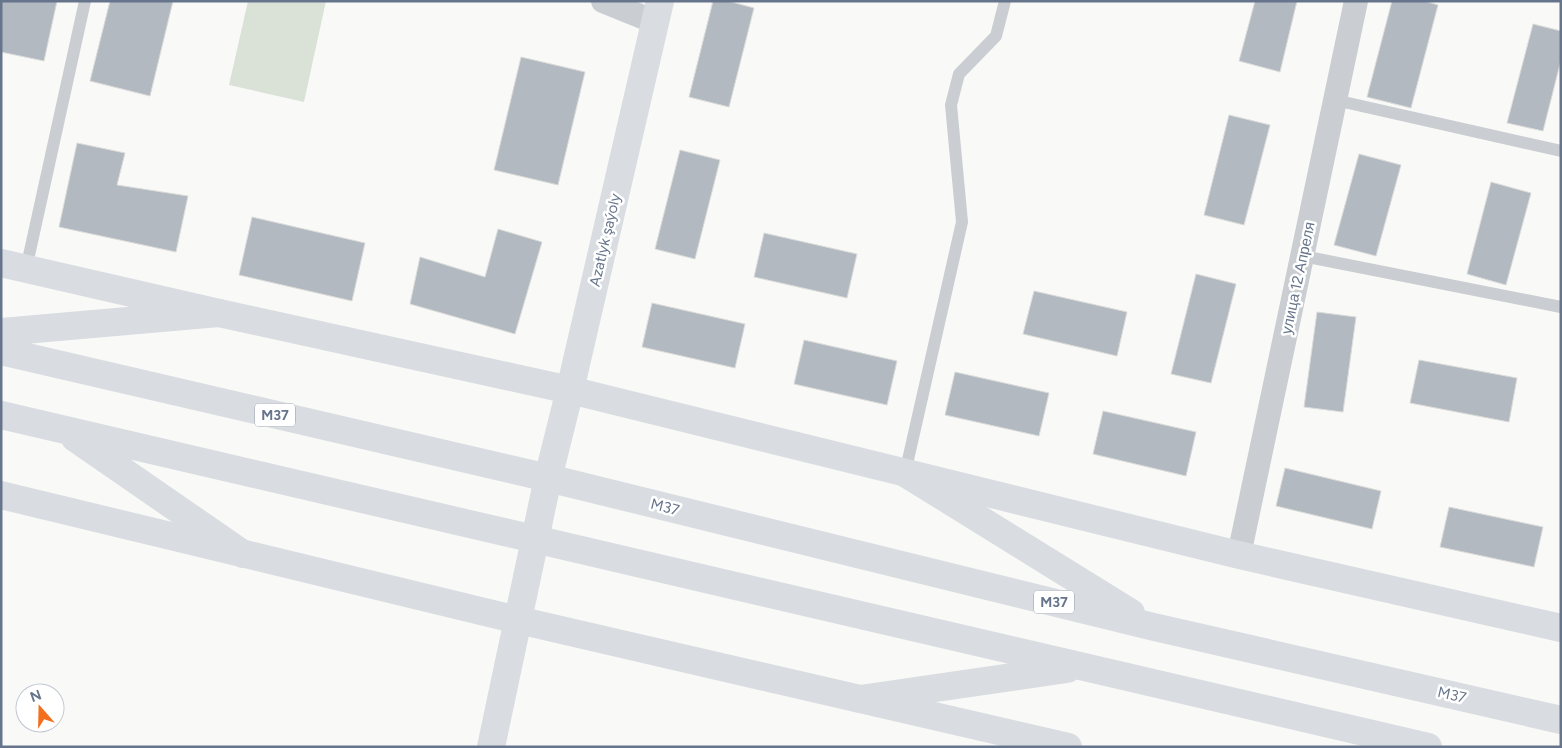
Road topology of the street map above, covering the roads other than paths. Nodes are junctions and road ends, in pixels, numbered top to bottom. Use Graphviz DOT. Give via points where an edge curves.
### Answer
graph roads {
  1 [pos="85,1"];
  2 [pos="603,1"];
  3 [pos="1005,1"];
  4 [pos="1356,1"];
  5 [pos="658,12"];
  6 [pos="1336,100"];
  7 [pos="1561,151"];
  8 [pos="1303,256"];
  9 [pos="14,266"];
  10 [pos="1561,307"];
  11 [pos="219,314"];
  12 [pos="1,332"];
  13 [pos="1,352"];
  14 [pos="570,390"];
  15 [pos="1,415"];
  16 [pos="64,430"];
  17 [pos="905,473"];
  18 [pos="548,478"];
  19 [pos="1,495"];
  20 [pos="535,540"];
  21 [pos="242,554"];
  22 [pos="1239,555"];
  23 [pos="518,620"];
  24 [pos="1154,627"];
  25 [pos="1561,628"];
  26 [pos="1082,666"];
  27 [pos="860,699"];
  28 [pos="1561,720"];
  29 [pos="491,747"];
  30 [pos="1068,747"];
  31 [pos="1428,747"];
  1 -- 9 [label="lane"];
  2 -- 5 [label="street"];
  3 -- 17 [label="lane" via="996,36 959,74 952,104 962,222"];
  4 -- 6 [label="street, улица 12 Апреля"];
  5 -- 14 [label="main road, Azatlyk şaýoly"];
  6 -- 7 [label="lane"];
  6 -- 8 [label="street, улица 12 Апреля"];
  8 -- 10 [label="lane"];
  8 -- 22 [label="street, улица 12 Апреля"];
  9 -- 11 [label="main road"];
  11 -- 12 [label="main road"];
  11 -- 14 [label="main road"];
  13 -- 18 [label="main road, M37 / M37"];
  14 -- 17 [label="main road"];
  14 -- 18 [label="main road, Azatlyk şaýoly"];
  15 -- 16 [label="main road"];
  16 -- 20 [label="main road"];
  16 -- 21 [label="main road"];
  17 -- 22 [label="main road"];
  17 -- 24 [label="main road"];
  18 -- 20 [label="main road, Azatlyk şaýoly"];
  18 -- 24 [label="main road, M37 / M37"];
  19 -- 21 [label="main road"];
  20 -- 23 [label="main road, Azatlyk şaýoly"];
  20 -- 26 [label="main road"];
  21 -- 23 [label="main road"];
  22 -- 25 [label="main road"];
  23 -- 27 [label="main road"];
  23 -- 29 [label="main road, Azatlyk şaýoly"];
  24 -- 28 [label="main road, M37 / M37"];
  26 -- 27 [label="main road"];
  26 -- 31 [label="main road"];
  27 -- 30 [label="main road"];
}
